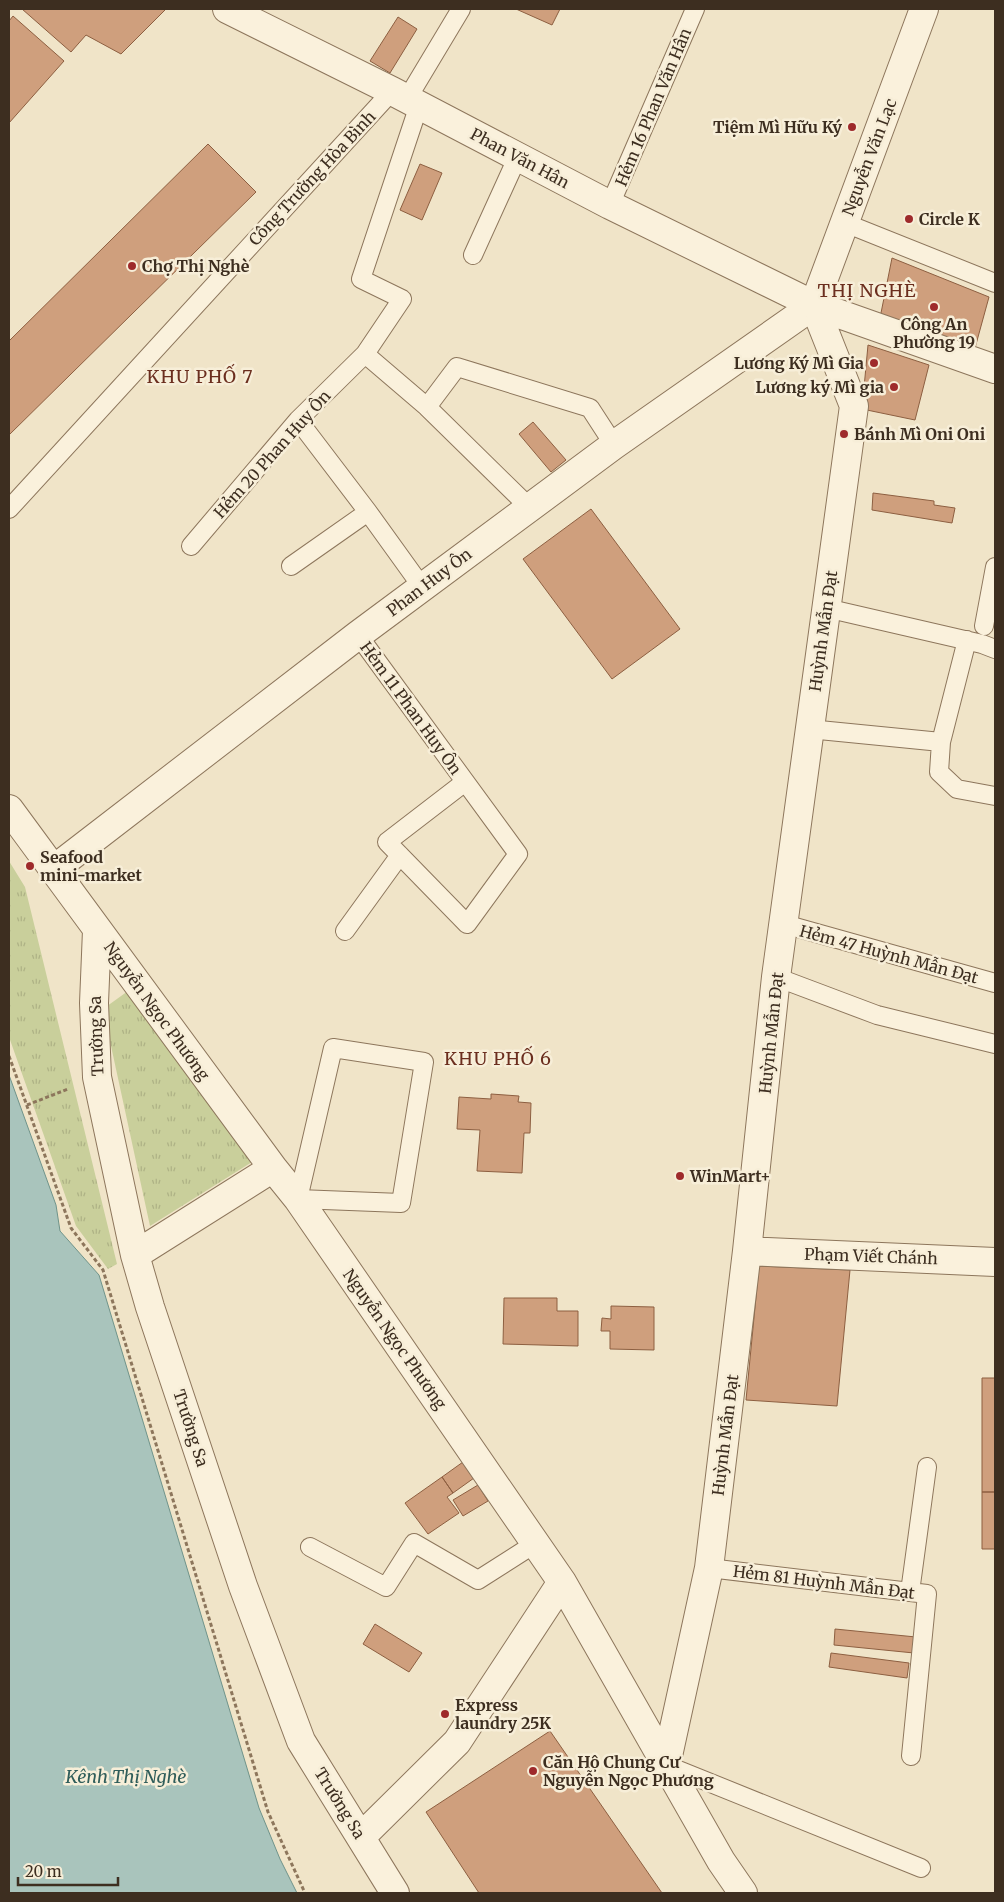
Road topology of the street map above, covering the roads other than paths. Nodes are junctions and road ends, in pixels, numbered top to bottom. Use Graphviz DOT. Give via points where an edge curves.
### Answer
graph roads {
  1 [pos="227,9"];
  2 [pos="461,9"];
  3 [pos="695,9"];
  4 [pos="924,9"];
  5 [pos="406,98"];
  6 [pos="518,156"];
  7 [pos="610,205"];
  8 [pos="845,222"];
  9 [pos="473,255"];
  10 [pos="995,283"];
  11 [pos="814,305"];
  12 [pos="365,354"];
  13 [pos="995,368"];
  14 [pos="427,407"];
  15 [pos="298,420"];
  16 [pos="614,445"];
  17 [pos="530,508"];
  18 [pos="9,509"];
  19 [pos="368,512"];
  20 [pos="191,546"];
  21 [pos="291,566"];
  22 [pos="995,567"];
  23 [pos="422,587"];
  24 [pos="826,608"];
  25 [pos="990,628"];
  26 [pos="358,635"];
  27 [pos="981,644"];
  28 [pos="809,729"];
  29 [pos="941,742"];
  30 [pos="465,782"];
  31 [pos="995,796"];
  32 [pos="9,809"];
  33 [pos="400,855"];
  34 [pos="53,870"];
  35 [pos="784,924"];
  36 [pos="97,930"];
  37 [pos="345,931"];
  38 [pos="776,977"];
  39 [pos="995,983"];
  40 [pos="995,1044"];
  41 [pos="273,1168"];
  42 [pos="298,1199"];
  43 [pos="747,1251"];
  44 [pos="135,1256"];
  45 [pos="995,1262"];
  46 [pos="927,1467"];
  47 [pos="536,1543"];
  48 [pos="310,1547"];
  49 [pos="709,1568"];
  50 [pos="562,1582"];
  51 [pos="910,1592"];
  52 [pos="911,1756"];
  53 [pos="666,1765"];
  54 [pos="361,1837"];
  55 [pos="922,1868"];
  56 [pos="395,1893"];
  57 [pos="743,1893"];
  1 -- 5 [label="street, Phan Văn Hân"];
  2 -- 5 [label="lane"];
  3 -- 7 [label="lane, Hẻm 16 Phan Văn Hân"];
  4 -- 8 [label="street, Nguyễn Văn Lạc"];
  5 -- 6 [label="street, Phan Văn Hân"];
  5 -- 12 [label="lane, Hẻm 20 Phan Huy Ôn" via="360,279 402,299"];
  5 -- 18 [label="lane, Công Trường Hòa Bình"];
  6 -- 7 [label="street, Phan Văn Hân"];
  6 -- 9 [label="lane"];
  7 -- 11 [label="street, Phan Văn Hân"];
  8 -- 10 [label="lane"];
  8 -- 11 [label="street, Nguyễn Văn Lạc"];
  11 -- 13 [label="street, Phan Văn Hân"];
  11 -- 16 [label="street, Phan Huy Ôn"];
  11 -- 24 [label="street, Huỳnh Mẫn Đạt" via="854,406"];
  12 -- 14 [label="lane"];
  12 -- 15 [label="lane, Hẻm 20 Phan Huy Ôn"];
  14 -- 16 [label="lane" via="457,367 590,408"];
  14 -- 17 [label="lane"];
  15 -- 19 [label="lane"];
  15 -- 20 [label="lane, Hẻm 20 Phan Huy Ôn"];
  16 -- 17 [label="street, Phan Huy Ôn"];
  17 -- 23 [label="street, Phan Huy Ôn"];
  19 -- 21 [label="lane"];
  19 -- 23 [label="lane"];
  22 -- 25 [label="lane"];
  23 -- 26 [label="street, Phan Huy Ôn"];
  24 -- 27 [label="lane"];
  24 -- 28 [label="street, Huỳnh Mẫn Đạt"];
  25 -- 27 [label="lane"];
  26 -- 30 [label="lane, Hẻm 11 Phan Huy Ôn"];
  26 -- 34 [label="street, Phan Huy Ôn"];
  27 -- 29 [label="lane"];
  28 -- 29 [label="lane"];
  28 -- 35 [label="street, Huỳnh Mẫn Đạt"];
  29 -- 31 [label="lane" via="939,772 957,789"];
  30 -- 33 [label="lane, Hẻm 11 Phan Huy Ôn" via="387,842"];
  30 -- 33 [label="lane, Hẻm 11 Phan Huy Ôn" via="518,854 468,924"];
  32 -- 34 [label="street, Nguyễn Ngọc Phương"];
  33 -- 37 [label="lane"];
  34 -- 36 [label="street, Nguyễn Ngọc Phương"];
  35 -- 38 [label="street, Huỳnh Mẫn Đạt"];
  35 -- 39 [label="lane, Hẻm 47 Huỳnh Mẫn Đạt"];
  36 -- 41 [label="street, Nguyễn Ngọc Phương"];
  36 -- 44 [label="street, Trường Sa" via="94,1003 97,1078"];
  38 -- 40 [label="lane" via="876,1015"];
  38 -- 43 [label="street, Huỳnh Mẫn Đạt"];
  41 -- 42 [label="street, Nguyễn Ngọc Phương"];
  41 -- 44 [label="street"];
  42 -- 42 [label="lane" via="333,1048 424,1062 401,1203"];
  42 -- 47 [label="street, Nguyễn Ngọc Phương"];
  43 -- 45 [label="street, Phạm Viết Chánh"];
  43 -- 49 [label="street, Huỳnh Mẫn Đạt"];
  44 -- 54 [label="street, Trường Sa" via="243,1586 301,1741"];
  46 -- 51 [label="lane"];
  47 -- 48 [label="lane" via="478,1580 414,1543 386,1587"];
  47 -- 50 [label="street, Nguyễn Ngọc Phương"];
  49 -- 51 [label="lane, Hẻm 81 Huỳnh Mẫn Đạt"];
  49 -- 53 [label="street, Huỳnh Mẫn Đạt"];
  50 -- 53 [label="street, Nguyễn Ngọc Phương"];
  50 -- 54 [label="street" via="457,1742"];
  51 -- 52 [label="lane, Hẻm 81 Huỳnh Mẫn Đạt" via="926,1594"];
  53 -- 55 [label="lane"];
  53 -- 57 [label="street, Nguyễn Ngọc Phương" via="721,1862"];
  54 -- 56 [label="street, Trường Sa"];
}
